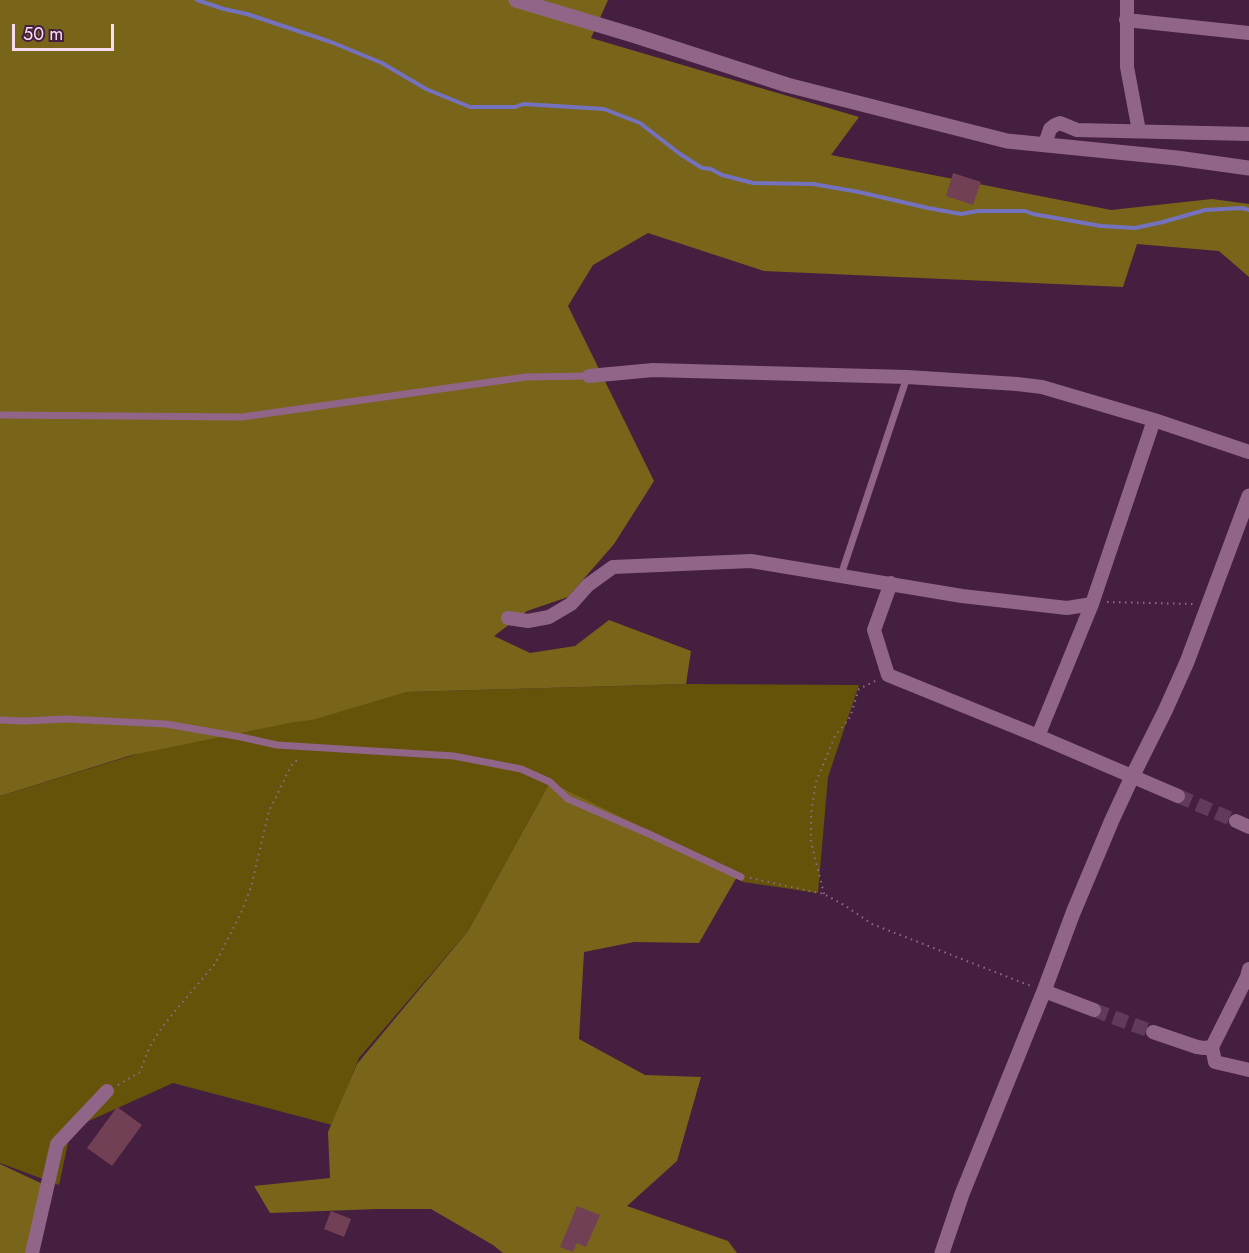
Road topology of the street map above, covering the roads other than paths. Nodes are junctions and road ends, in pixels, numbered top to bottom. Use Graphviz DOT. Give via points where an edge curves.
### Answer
graph roads {
  1 [pos="516,0"];
  2 [pos="1127,0"];
  3 [pos="1126,20"];
  4 [pos="1249,33"];
  5 [pos="1139,131"];
  6 [pos="1249,134"];
  7 [pos="1045,144"];
  8 [pos="1249,168"];
  9 [pos="589,376"];
  10 [pos="907,377"];
  11 [pos="0,415"];
  12 [pos="1154,420"];
  13 [pos="1249,452"];
  14 [pos="1249,496"];
  15 [pos="841,575"];
  16 [pos="891,584"];
  17 [pos="1092,604"];
  18 [pos="508,618"];
  19 [pos="0,720"];
  20 [pos="1038,736"];
  21 [pos="1132,777"];
  22 [pos="1178,796"];
  23 [pos="741,877"];
  24 [pos="1249,969"];
  25 [pos="1044,991"];
  26 [pos="1094,1010"];
  27 [pos="1153,1032"];
  28 [pos="1212,1047"];
  29 [pos="1249,1071"];
  30 [pos="107,1091"];
  31 [pos="32,1253"];
  32 [pos="942,1253"];
  1 -- 7 [label="street" via="787,85 1007,141"];
  2 -- 3 [label="street"];
  3 -- 4 [label="street"];
  3 -- 5 [label="street" via="1127,67"];
  5 -- 6 [label="street"];
  5 -- 7 [label="street" via="1077,130 1060,123 1050,129"];
  7 -- 8 [label="street"];
  9 -- 10 [label="street" via="653,370"];
  9 -- 11 [label="lane" via="526,377 242,417"];
  10 -- 12 [label="street" via="1042,387"];
  10 -- 15 [label="lane"];
  12 -- 13 [label="street"];
  12 -- 17 [label="street"];
  14 -- 21 [label="street" via="1187,662"];
  15 -- 16 [label="street"];
  15 -- 18 [label="street" via="751,561 613,567 588,585 571,604 549,617 528,621"];
  16 -- 17 [label="street" via="1067,608"];
  16 -- 20 [label="street" via="874,630 888,675"];
  17 -- 20 [label="street"];
  19 -- 23 [label="lane" via="166,724 277,745 454,756 521,769 550,782 568,799"];
  20 -- 21 [label="street"];
  21 -- 22 [label="street"];
  21 -- 25 [label="street"];
  24 -- 28 [label="street"];
  25 -- 26 [label="street"];
  25 -- 32 [label="street" via="972,1167"];
  27 -- 28 [label="street" via="1197,1047"];
  28 -- 29 [label="street" via="1215,1062"];
  30 -- 31 [label="street" via="57,1144"];
}
